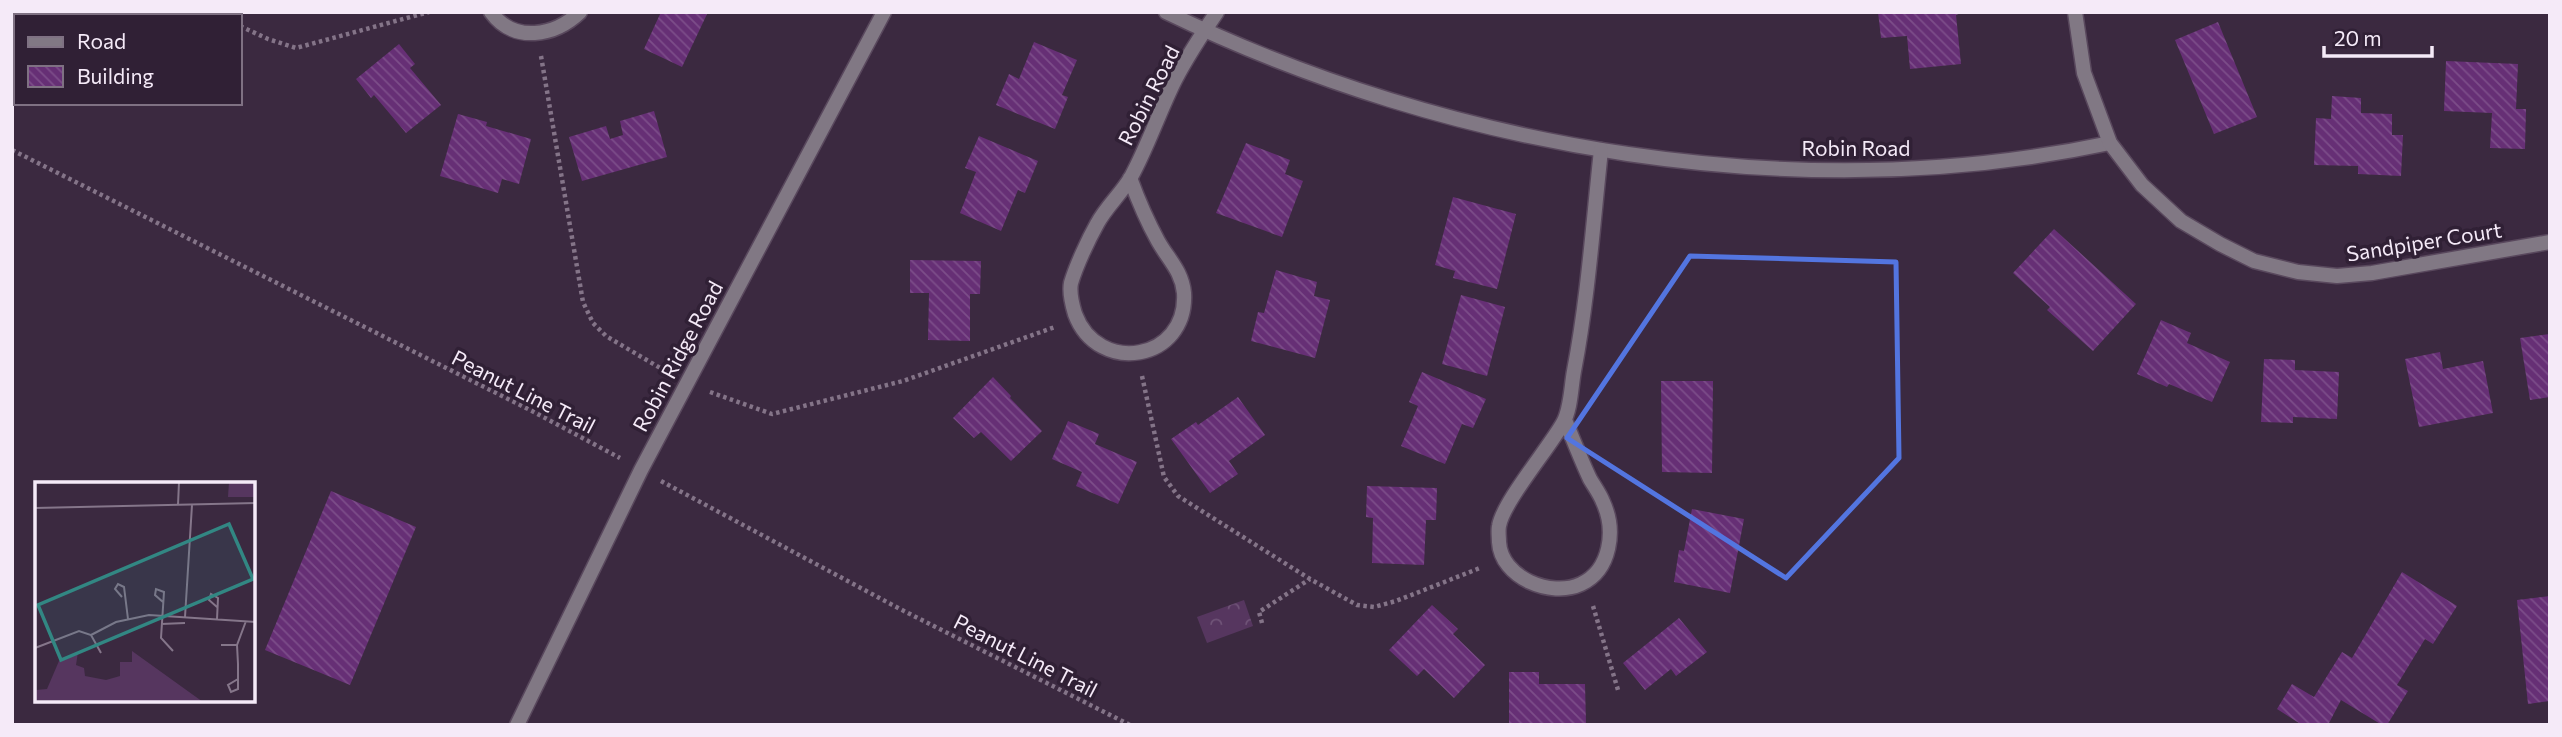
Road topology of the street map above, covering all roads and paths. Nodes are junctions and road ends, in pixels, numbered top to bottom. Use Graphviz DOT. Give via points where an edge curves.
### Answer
graph roads {
  1 [pos="429,12"];
  2 [pos="491,12"];
  3 [pos="580,12"];
  4 [pos="884,12"];
  5 [pos="1166,12"];
  6 [pos="1217,12"];
  7 [pos="2075,12"];
  8 [pos="242,27"];
  9 [pos="1205,31"];
  10 [pos="2110,143"];
  11 [pos="12,150"];
  12 [pos="1601,150"];
  13 [pos="1130,178"];
  14 [pos="2550,242"];
  15 [pos="1138,354"];
  16 [pos="1565,420"];
  17 [pos="641,470"];
  18 [pos="1505,558"];
  19 [pos="1310,579"];
  20 [pos="1586,582"];
  21 [pos="1262,623"];
  22 [pos="1618,690"];
  23 [pos="517,725"];
  24 [pos="1130,725"];
  1 -- 8 [label="path" via="296,48"];
  2 -- 3 [label="street" via="512,29 537,34 566,25"];
  4 -- 17 [label="street, Robin Ridge Road"];
  5 -- 9 [label="street, Robin Road"];
  6 -- 9 [label="street, Robin Road"];
  7 -- 10 [label="street, Sandpiper Court" via="2084,73"];
  9 -- 12 [label="street, Robin Road" via="1346,87 1482,125"];
  9 -- 13 [label="street, Robin Road" via="1176,78"];
  10 -- 12 [label="street, Robin Road" via="2045,157 1853,169 1754,166"];
  10 -- 14 [label="street, Sandpiper Court" via="2142,185 2181,221 2254,261 2298,272 2372,273"];
  11 -- 17 [label="path, Peanut Line Trail"];
  12 -- 16 [label="street" via="1582,329"];
  13 -- 15 [label="street, Robin Road" via="1149,224 1179,271 1184,292 1182,316 1168,338"];
  13 -- 15 [label="street, Robin Road" via="1097,223 1071,284 1071,303 1082,331 1099,345"];
  15 -- 19 [label="path" via="1164,477 1178,496"];
  16 -- 18 [label="street" via="1499,525 1499,547"];
  16 -- 20 [label="street" via="1610,525 1608,553 1597,574"];
  17 -- 23 [label="street, Robin Ridge Road"];
  17 -- 24 [label="path, Peanut Line Trail"];
  18 -- 19 [label="path" via="1374,607 1357,605"];
  18 -- 20 [label="street" via="1519,577 1547,589 1573,588"];
  19 -- 21 [label="path" via="1259,612"];
  20 -- 22 [label="path"];
}
